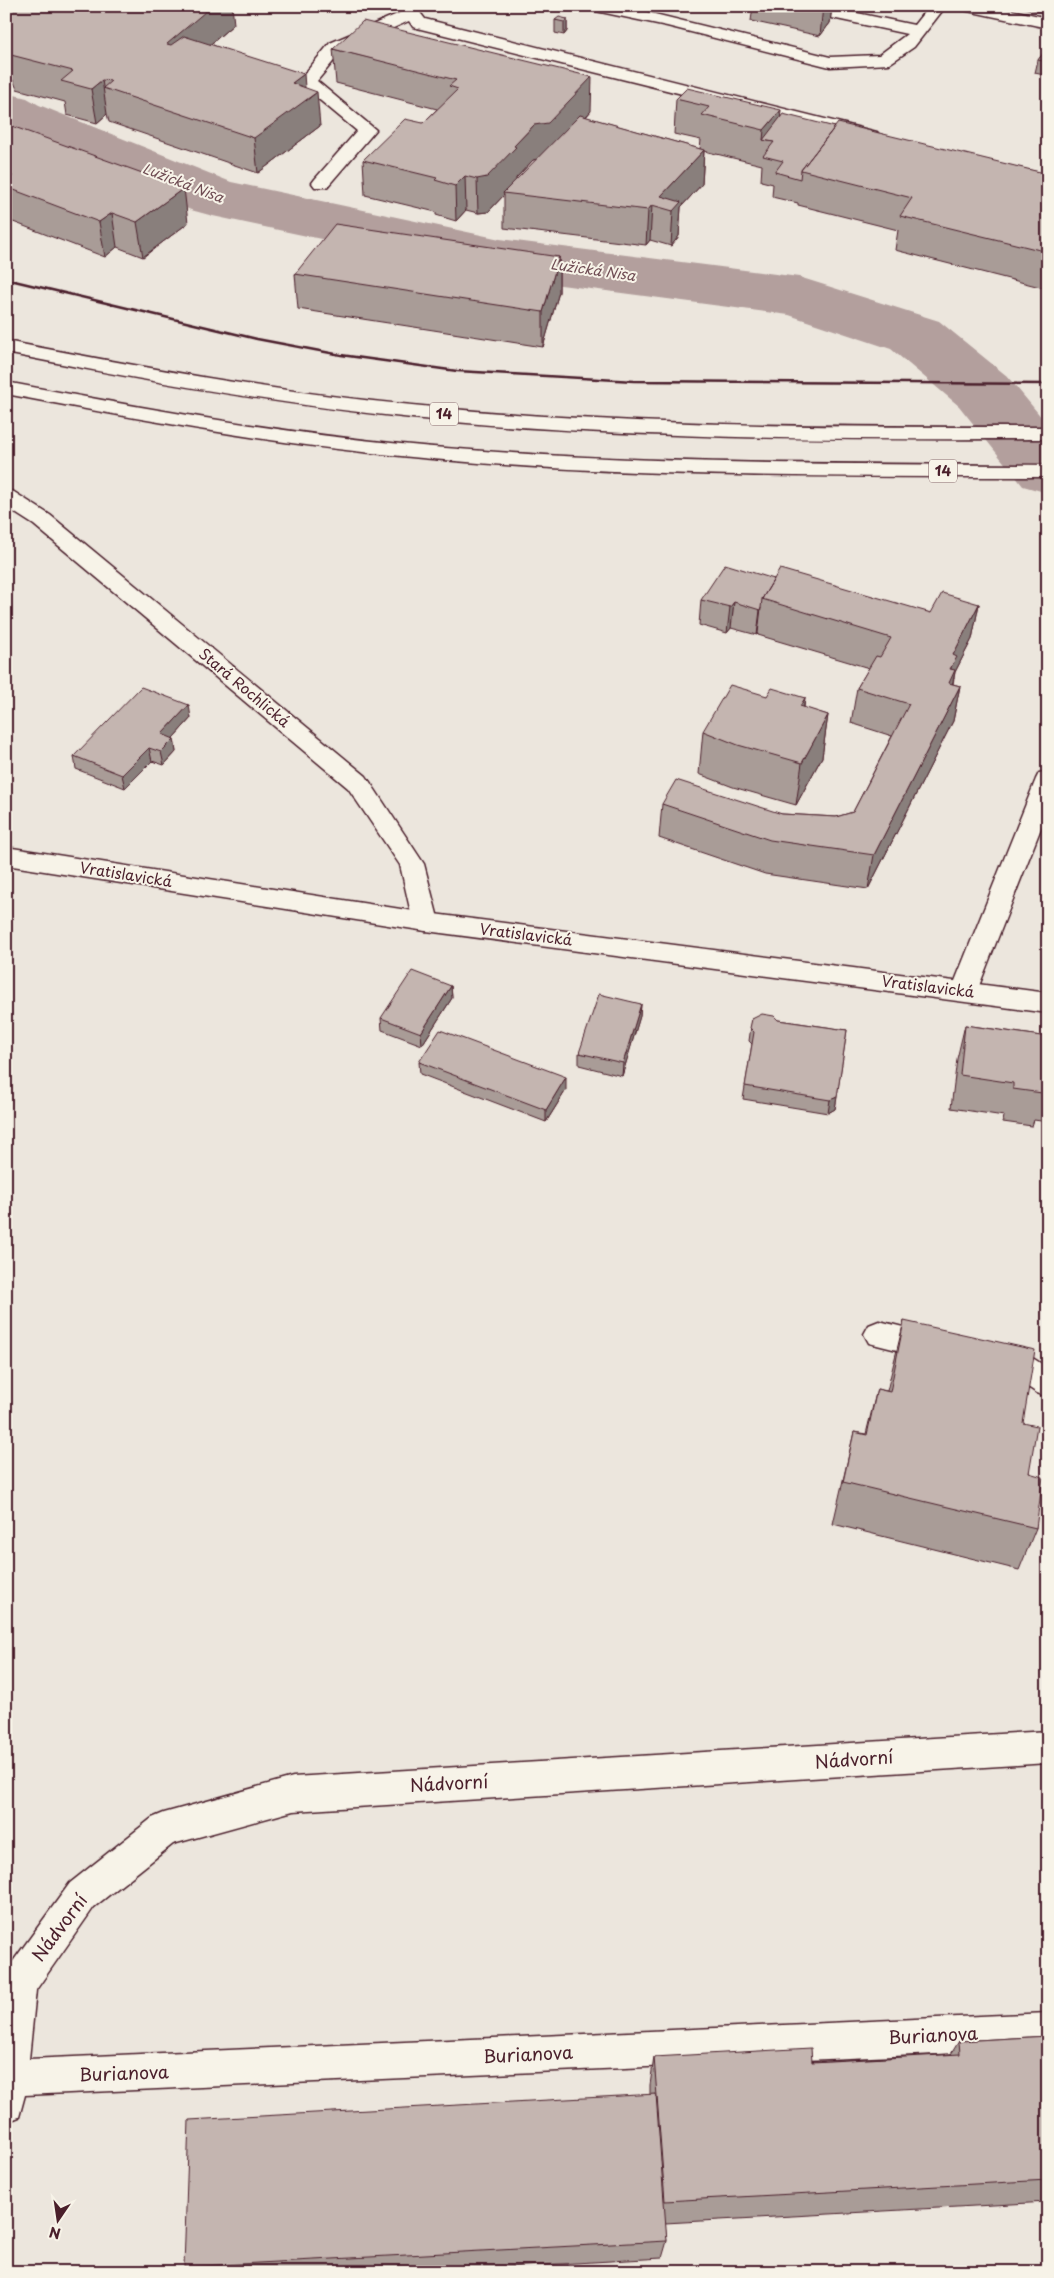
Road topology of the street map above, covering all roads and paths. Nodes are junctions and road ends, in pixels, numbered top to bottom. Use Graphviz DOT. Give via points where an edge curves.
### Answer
graph roads {
  1 [pos="597,6"];
  2 [pos="689,6"];
  3 [pos="799,6"];
  4 [pos="938,6"];
  5 [pos="970,6"];
  6 [pos="409,10"];
  7 [pos="668,21"];
  8 [pos="1048,23"];
  9 [pos="918,31"];
  10 [pos="889,140"];
  11 [pos="321,183"];
  12 [pos="6,347"];
  13 [pos="6,388"];
  14 [pos="1048,433"];
  15 [pos="1048,472"];
  16 [pos="6,497"];
  17 [pos="1048,780"];
  18 [pos="6,856"];
  19 [pos="426,922"];
  20 [pos="964,991"];
  21 [pos="1048,1003"];
  22 [pos="880,1334"];
  23 [pos="1048,1384"];
  24 [pos="1048,1747"];
  25 [pos="1048,2031"];
  26 [pos="7,2087"];
  1 -- 7 [label="main road"];
  2 -- 7 [label="main road"];
  3 -- 9 [label="main road"];
  4 -- 9 [label="main road"];
  5 -- 8 [label="main road"];
  6 -- 10 [label="main road" via="419,23"];
  6 -- 11 [label="main road" via="336,47 307,82 367,130"];
  7 -- 9 [label="main road" via="830,62 883,60 908,43"];
  12 -- 14 [label="main road, 14" via="153,376 298,398 469,417 684,430"];
  13 -- 15 [label="main road, 14" via="123,411 280,435 457,455 679,468"];
  16 -- 19 [label="main road, Stará Rochlická" via="42,520 356,782 412,864"];
  17 -- 20 [label="main road"];
  18 -- 19 [label="main road, Vratislavická"];
  19 -- 20 [label="main road, Vratislavická"];
  20 -- 21 [label="main road, Vratislavická"];
  22 -- 23 [label="main road" via="1021,1366"];
  24 -- 26 [label="main road, Nádvorní" via="293,1794 164,1830 82,1895 19,1984"];
  25 -- 26 [label="main road, Burianova"];
}
